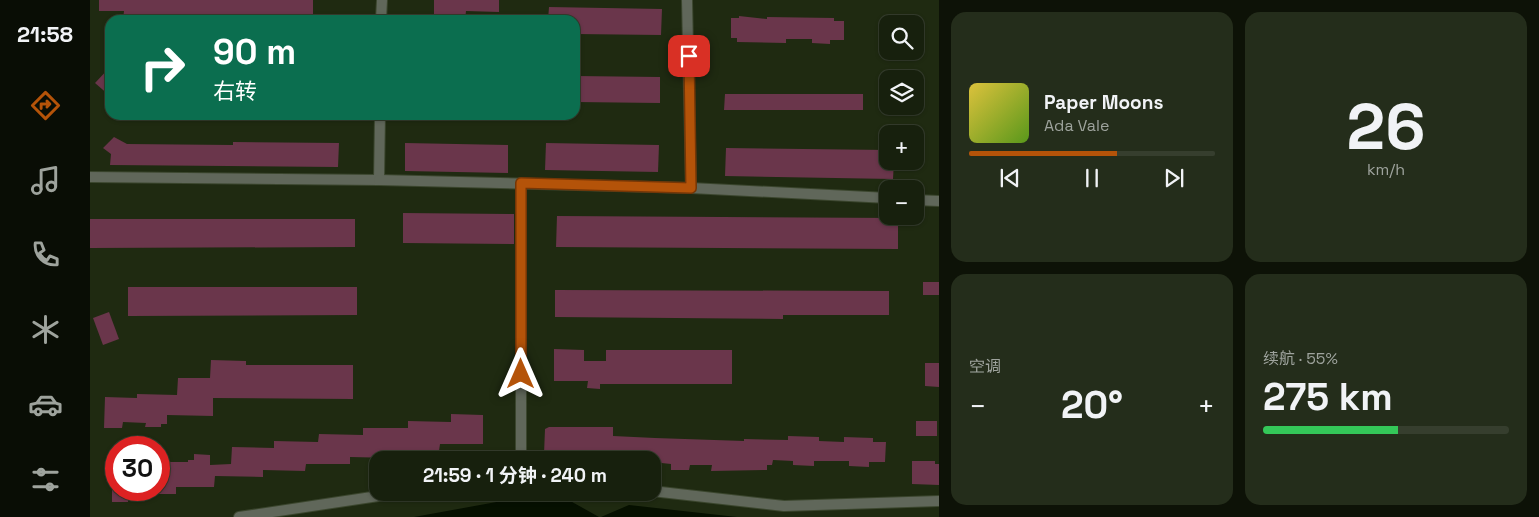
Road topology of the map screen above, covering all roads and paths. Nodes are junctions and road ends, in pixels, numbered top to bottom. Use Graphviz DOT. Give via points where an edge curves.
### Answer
graph roads {
  1 [pos="382,0"];
  2 [pos="688,0"];
  3 [pos="381,15"];
  4 [pos="380,120"];
  5 [pos="90,177"];
  6 [pos="378,180"];
  7 [pos="521,183"];
  8 [pos="691,188"];
  9 [pos="879,198"];
  10 [pos="924,200"];
  11 [pos="939,201"];
  12 [pos="521,451"];
  13 [pos="661,492"];
  14 [pos="369,497"];
  15 [pos="939,501"];
  16 [pos="239,517"];
  1 -- 3 [label="street"];
  2 -- 8 [label="street"];
  4 -- 6 [label="street"];
  5 -- 6 [label="street"];
  6 -- 7 [label="street"];
  7 -- 8 [label="street"];
  7 -- 12 [label="street"];
  8 -- 9 [label="street"];
  10 -- 11 [label="street"];
  13 -- 15 [label="street" via="784,506"];
  14 -- 16 [label="street"];
}
